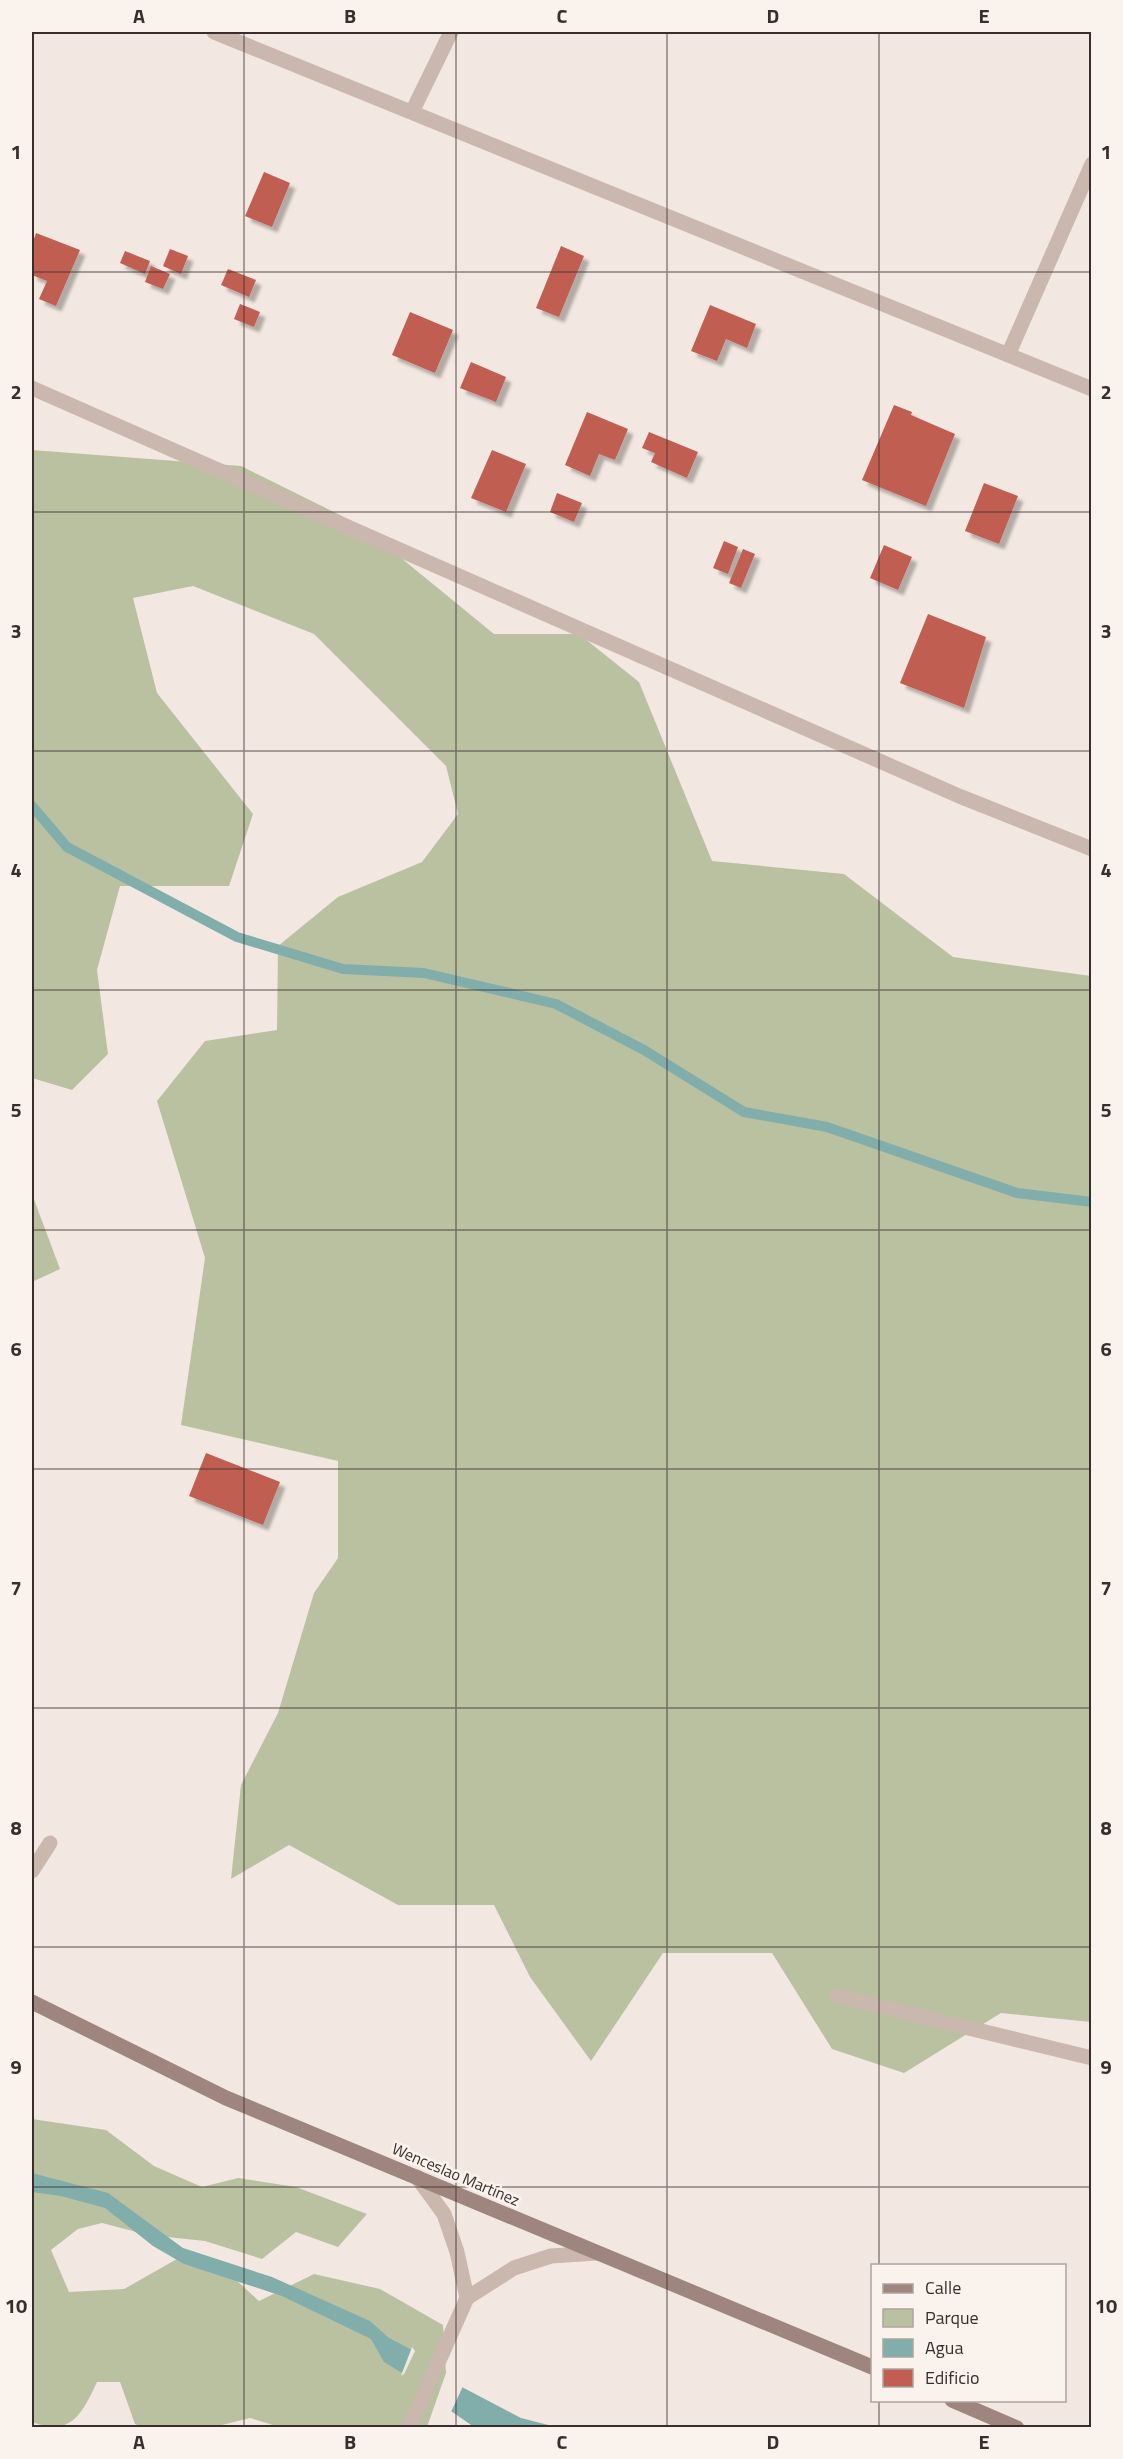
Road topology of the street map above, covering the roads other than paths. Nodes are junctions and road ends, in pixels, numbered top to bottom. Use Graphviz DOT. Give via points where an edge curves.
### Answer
graph roads {
  1 [pos="214,32"];
  2 [pos="451,32"];
  3 [pos="412,112"];
  4 [pos="1092,164"];
  5 [pos="1008,355"];
  6 [pos="32,388"];
  7 [pos="1092,388"];
  8 [pos="1092,849"];
  9 [pos="50,1843"];
  10 [pos="32,1871"];
  11 [pos="837,1996"];
  12 [pos="32,2002"];
  13 [pos="1092,2058"];
  14 [pos="417,2177"];
  15 [pos="597,2253"];
  16 [pos="467,2298"];
  17 [pos="871,2366"];
  18 [pos="957,2402"];
  19 [pos="409,2427"];
  20 [pos="1017,2427"];
  1 -- 3 [label="street"];
  2 -- 3 [label="street"];
  3 -- 5 [label="street"];
  4 -- 5 [label="street"];
  5 -- 7 [label="street"];
  6 -- 8 [label="street" via="959,796"];
  9 -- 10 [label="street"];
  11 -- 13 [label="street"];
  12 -- 14 [label="main road, Wenceslao Martínez" via="226,2098"];
  14 -- 15 [label="main road, Wenceslao Martínez"];
  14 -- 16 [label="street" via="444,2214"];
  15 -- 16 [label="street" via="551,2256 514,2268"];
  15 -- 17 [label="main road, Wenceslao Martínez"];
  16 -- 19 [label="street"];
  18 -- 20 [label="main road"];
}
